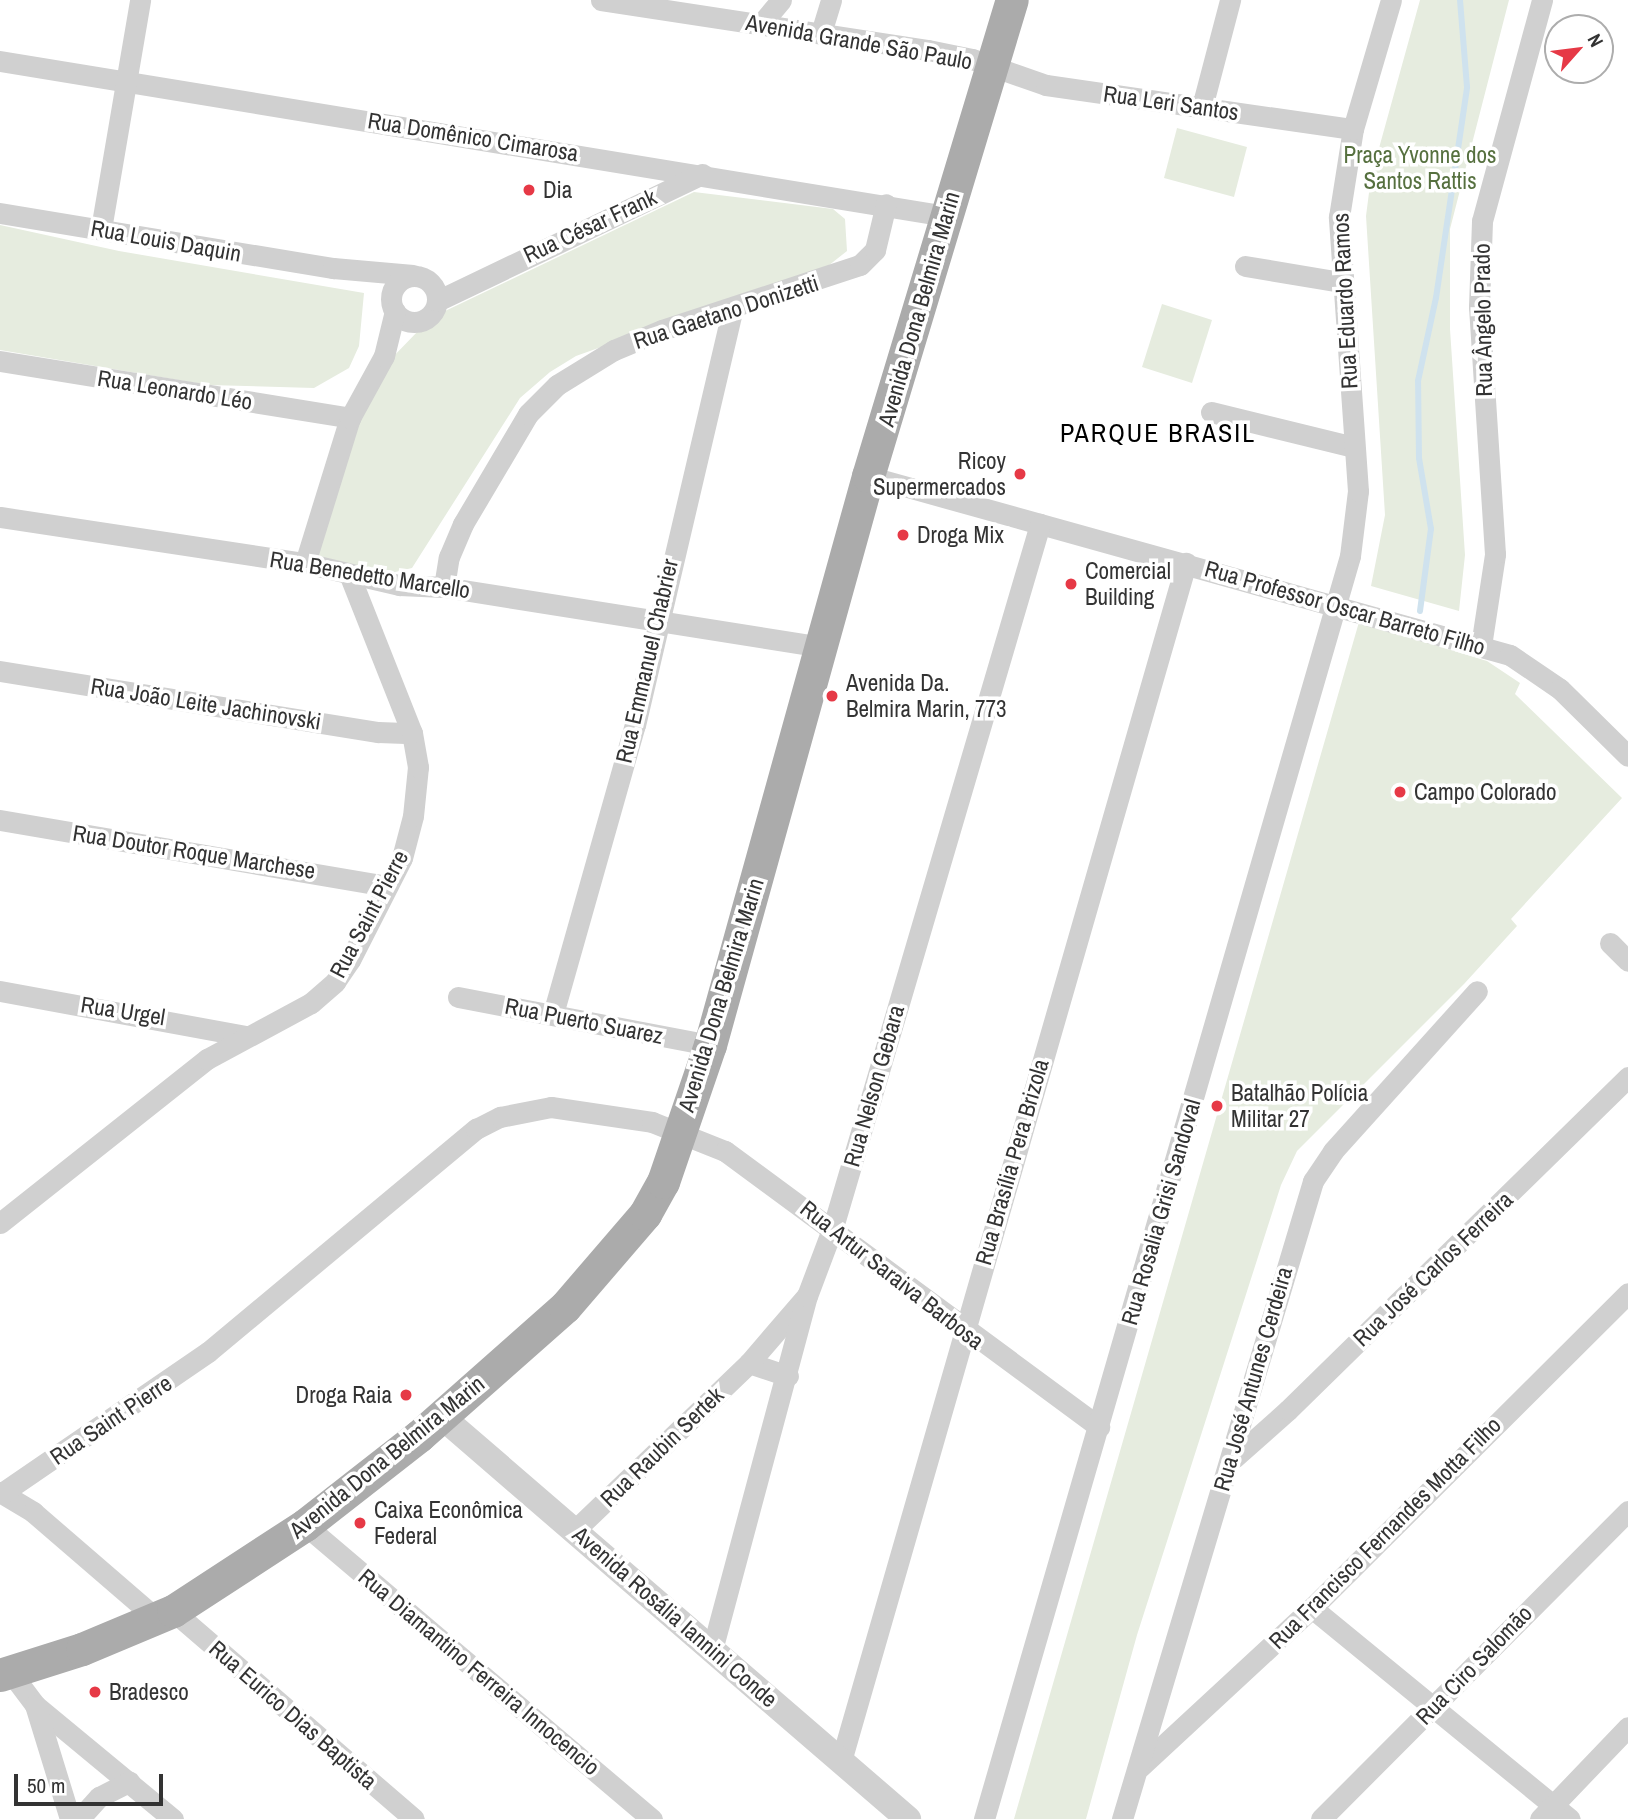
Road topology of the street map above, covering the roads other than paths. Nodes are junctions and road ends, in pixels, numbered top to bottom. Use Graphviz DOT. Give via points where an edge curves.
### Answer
graph roads {
  1 [pos="140,0"];
  2 [pos="601,0"];
  3 [pos="781,0"];
  4 [pos="831,0"];
  5 [pos="1012,0"];
  6 [pos="1230,0"];
  7 [pos="1391,0"];
  8 [pos="1542,0"];
  9 [pos="761,24"];
  10 [pos="821,33"];
  11 [pos="0,61"];
  12 [pos="992,68"];
  13 [pos="127,82"];
  14 [pos="1202,107"];
  15 [pos="1353,129"];
  16 [pos="702,174"];
  17 [pos="886,204"];
  18 [pos="0,214"];
  19 [pos="945,216"];
  20 [pos="102,229"];
  21 [pos="1245,266"];
  22 [pos="332,268"];
  23 [pos="417,276"];
  24 [pos="478,278"];
  25 [pos="1341,282"];
  26 [pos="437,301"];
  27 [pos="393,303"];
  28 [pos="733,307"];
  29 [pos="420,321"];
  30 [pos="384,356"];
  31 [pos="0,361"];
  32 [pos="1210,412"];
  33 [pos="350,418"];
  34 [pos="1354,447"];
  35 [pos="868,476"];
  36 [pos="0,517"];
  37 [pos="1040,524"];
  38 [pos="305,563"];
  39 [pos="1186,564"];
  40 [pos="349,574"];
  41 [pos="444,587"];
  42 [pos="1338,606"];
  43 [pos="657,619"];
  44 [pos="1481,646"];
  45 [pos="823,647"];
  46 [pos="0,671"];
  47 [pos="412,733"];
  48 [pos="1628,756"];
  49 [pos="0,820"];
  50 [pos="387,886"];
  51 [pos="1610,943"];
  52 [pos="1628,961"];
  53 [pos="0,991"];
  54 [pos="1477,991"];
  55 [pos="458,997"];
  56 [pos="553,1014"];
  57 [pos="246,1036"];
  58 [pos="710,1045"];
  59 [pos="1628,1077"];
  60 [pos="680,1131"];
  61 [pos="0,1223"];
  62 [pos="833,1227"];
  63 [pos="1628,1293"];
  64 [pos="807,1296"];
  65 [pos="962,1330"];
  66 [pos="749,1363"];
  67 [pos="788,1376"];
  68 [pos="441,1416"];
  69 [pos="1099,1427"];
  70 [pos="1234,1458"];
  71 [pos="1,1492"];
  72 [pos="1628,1511"];
  73 [pos="305,1525"];
  74 [pos="575,1530"];
  75 [pos="1312,1608"];
  76 [pos="165,1615"];
  77 [pos="712,1650"];
  78 [pos="6,1674"];
  79 [pos="35,1705"];
  80 [pos="1435,1706"];
  81 [pos="1628,1727"];
  82 [pos="841,1760"];
  83 [pos="1138,1769"];
  84 [pos="129,1782"];
  85 [pos="1546,1813"];
  86 [pos="70,1819"];
  87 [pos="79,1819"];
  88 [pos="173,1819"];
  89 [pos="414,1819"];
  90 [pos="652,1819"];
  91 [pos="908,1819"];
  92 [pos="984,1819"];
  93 [pos="1122,1819"];
  94 [pos="1321,1819"];
  95 [pos="1570,1819"];
  1 -- 13 [label="street"];
  2 -- 9 [label="street, Avenida Grande São Paulo"];
  3 -- 9 [label="street"];
  4 -- 10 [label="street"];
  5 -- 12 [label="main road, Avenida Dona Belmira Marin"];
  6 -- 14 [label="street"];
  7 -- 15 [label="street, Rua Eduardo Ramos"];
  8 -- 44 [label="street, Rua Ângelo Prado" via="1482,221 1479,307 1494,554"];
  9 -- 10 [label="street, Avenida Grande São Paulo"];
  10 -- 12 [label="street, Avenida Grande São Paulo" via="972,59"];
  11 -- 13 [label="street, Rua Domênico Cimarosa"];
  12 -- 14 [label="street, Rua Leri Santos" via="1046,85"];
  12 -- 19 [label="main road, Avenida Dona Belmira Marin"];
  13 -- 16 [label="street, Rua Domênico Cimarosa"];
  13 -- 20 [label="street"];
  14 -- 15 [label="street, Rua Leri Santos"];
  15 -- 25 [label="street, Rua Eduardo Ramos" via="1339,217"];
  16 -- 17 [label="street, Rua Domênico Cimarosa"];
  16 -- 24 [label="street, Rua César Frank"];
  17 -- 19 [label="street, Rua Domênico Cimarosa"];
  17 -- 28 [label="street, Rua Gaetano Donizetti" via="874,250 864,263"];
  18 -- 20 [label="street, Rua Louis Daquin"];
  19 -- 35 [label="main road, Avenida Dona Belmira Marin"];
  20 -- 22 [label="street, Rua Louis Daquin"];
  21 -- 25 [label="street"];
  22 -- 23 [label="street, Rua Louis Daquin"];
  22 -- 27 [label="street, Rua Louis Daquin"];
  23 -- 24 [label="street, Rua César Frank"];
  23 -- 26 [label="street" via="433,286"];
  23 -- 27 [label="street" via="395,286"];
  24 -- 26 [label="street, Rua César Frank"];
  25 -- 34 [label="street, Rua Eduardo Ramos"];
  26 -- 29 [label="street" via="432,314"];
  27 -- 29 [label="street" via="405,320"];
  27 -- 30 [label="street"];
  28 -- 41 [label="street, Rua Gaetano Donizetti" via="614,350 556,385 528,414 475,503 449,557"];
  28 -- 43 [label="street, Rua Emmanuel Chabrier"];
  29 -- 30 [label="street"];
  30 -- 33 [label="street"];
  31 -- 33 [label="street, Rua Leonardo Léo"];
  32 -- 34 [label="street"];
  33 -- 38 [label="street"];
  34 -- 42 [label="street, Rua Eduardo Ramos" via="1356,527"];
  35 -- 37 [label="street, Rua Professor Oscar Barreto Filho"];
  35 -- 45 [label="main road, Avenida Dona Belmira Marin"];
  36 -- 38 [label="street, Rua Benedetto Marcello"];
  37 -- 39 [label="street, Rua Professor Oscar Barreto Filho"];
  37 -- 62 [label="street, Rua Nelson Gebara"];
  38 -- 40 [label="street, Rua Benedetto Marcello"];
  39 -- 42 [label="street, Rua Professor Oscar Barreto Filho"];
  39 -- 65 [label="street, Rua Brasília Pera Brizola"];
  40 -- 41 [label="street, Rua Benedetto Marcello"];
  40 -- 47 [label="street, Rua Saint Pierre"];
  41 -- 43 [label="street, Rua Benedetto Marcello"];
  42 -- 44 [label="street, Rua Professor Oscar Barreto Filho"];
  42 -- 69 [label="street, Rua Rosalia Grisi Sandoval"];
  43 -- 45 [label="street, Rua Benedetto Marcello"];
  43 -- 56 [label="street, Rua Emmanuel Chabrier" via="625,761"];
  44 -- 48 [label="street, Rua Professor Oscar Barreto Filho" via="1529,666"];
  45 -- 58 [label="main road, Avenida Dona Belmira Marin"];
  46 -- 47 [label="street, Rua João Leite Jachinovski" via="377,732"];
  47 -- 50 [label="street, Rua Saint Pierre" via="418,767 413,816 402,858"];
  49 -- 50 [label="street, Rua Doutor Roque Marchese"];
  50 -- 57 [label="street, Rua Saint Pierre" via="350,960 327,991 300,1011"];
  51 -- 52 [label="street"];
  53 -- 57 [label="street, Rua Urgel"];
  54 -- 70 [label="street, Rua José Antunes Cerdeira" via="1333,1151 1314,1181 1283,1275"];
  55 -- 56 [label="street, Rua Puerto Suarez"];
  56 -- 58 [label="street, Rua Puerto Suarez"];
  57 -- 61 [label="street, Rua Saint Pierre" via="207,1059"];
  58 -- 60 [label="main road, Avenida Dona Belmira Marin"];
  59 -- 70 [label="street, Rua José Carlos Ferreira" via="1289,1410"];
  60 -- 62 [label="street, Rua Artur Saraiva Barbosa" via="725,1151"];
  60 -- 68 [label="main road, Avenida Dona Belmira Marin" via="663,1182 620,1248 565,1307"];
  60 -- 71 [label="street, Rua Saint Pierre" via="568,1107 535,1109 488,1122 439,1156 198,1359"];
  62 -- 64 [label="street, Rua Nelson Gebara"];
  62 -- 65 [label="street, Rua Artur Saraiva Barbosa"];
  63 -- 75 [label="street, Rua Francisco Fernandes Motta Filho"];
  64 -- 66 [label="street, Rua Raubin Sertek"];
  64 -- 67 [label="street, Rua Nelson Gebara"];
  65 -- 69 [label="street, Rua Artur Saraiva Barbosa"];
  65 -- 82 [label="street, Rua Brasília Pera Brizola"];
  66 -- 67 [label="street"];
  66 -- 74 [label="street, Rua Raubin Sertek"];
  67 -- 77 [label="street, Rua Nelson Gebara"];
  68 -- 73 [label="main road, Avenida Dona Belmira Marin"];
  68 -- 74 [label="street, Avenida Rosália Iannini Conde"];
  69 -- 92 [label="street, Rua Rosalia Grisi Sandoval"];
  70 -- 83 [label="street, Rua José Antunes Cerdeira"];
  71 -- 76 [label="street, Rua Eurico Dias Baptista"];
  72 -- 80 [label="street, Rua Ciro Salomão"];
  73 -- 76 [label="main road, Avenida Dona Belmira Marin"];
  73 -- 90 [label="street, Rua Diamantino Ferreira Innocencio"];
  74 -- 77 [label="street, Avenida Rosália Iannini Conde"];
  75 -- 80 [label="street"];
  75 -- 83 [label="street, Rua Francisco Fernandes Motta Filho"];
  76 -- 78 [label="main road, Avenida Dona Belmira Marin"];
  76 -- 89 [label="street, Rua Eurico Dias Baptista"];
  77 -- 82 [label="street, Avenida Rosália Iannini Conde"];
  78 -- 79 [label="street"];
  79 -- 84 [label="street"];
  79 -- 86 [label="street"];
  80 -- 85 [label="street"];
  80 -- 94 [label="street, Rua Ciro Salomão"];
  81 -- 85 [label="street"];
  82 -- 91 [label="street, Avenida Rosália Iannini Conde"];
  83 -- 93 [label="street, Rua José Antunes Cerdeira"];
  84 -- 87 [label="street" via="99,1797"];
  84 -- 88 [label="street"];
  85 -- 95 [label="street"];
}
